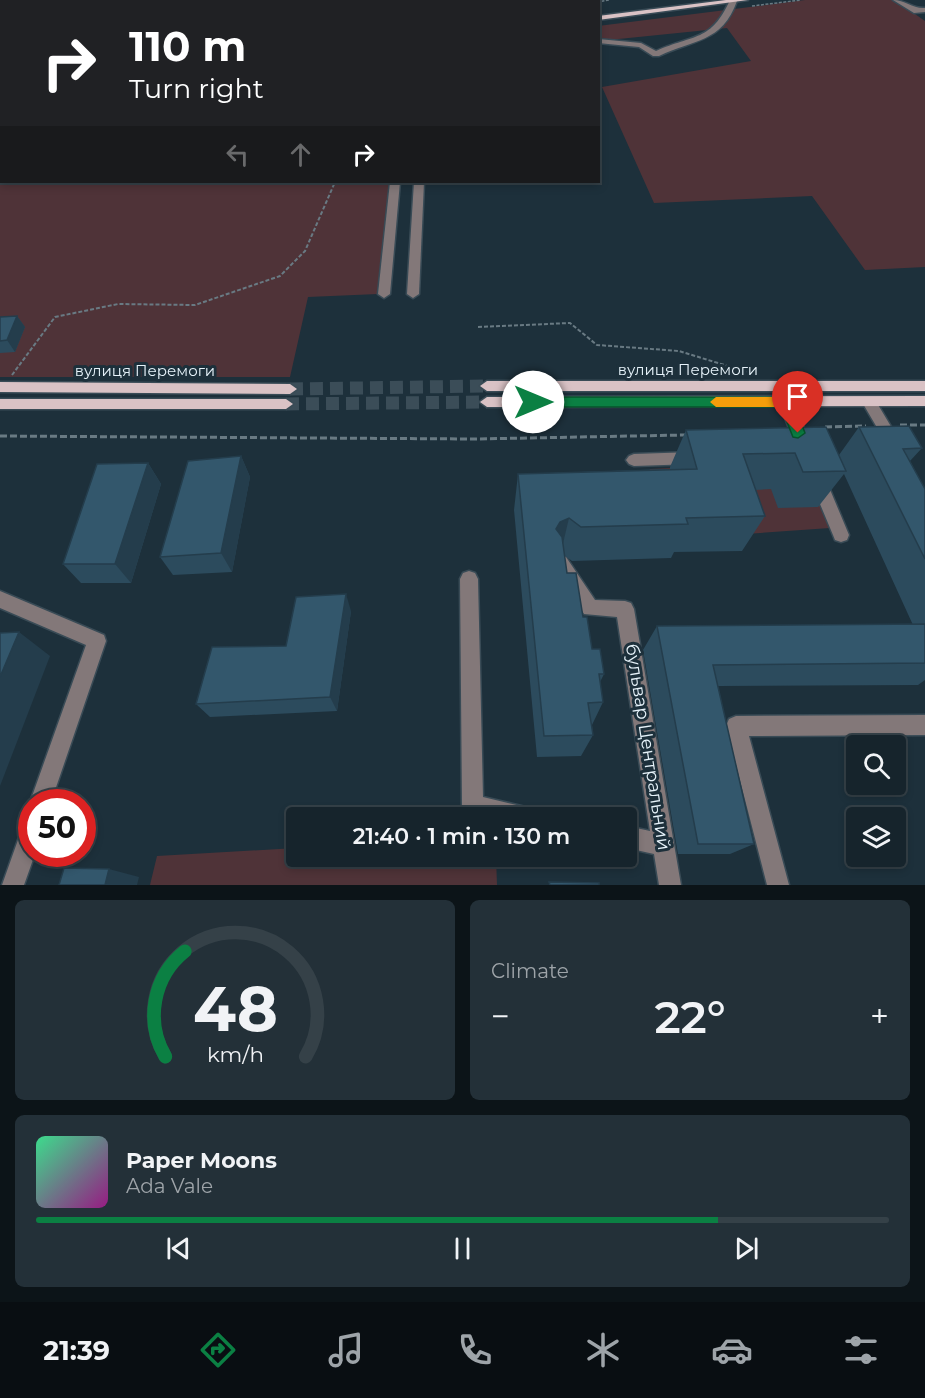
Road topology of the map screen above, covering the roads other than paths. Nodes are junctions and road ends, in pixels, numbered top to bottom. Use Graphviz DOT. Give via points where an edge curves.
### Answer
graph roads {
  1 [pos="677,0"];
  2 [pos="744,0"];
  3 [pos="897,0"];
  4 [pos="733,1"];
  5 [pos="600,9"];
  6 [pos="925,10"];
  7 [pos="600,18"];
  8 [pos="600,41"];
  9 [pos="395,183"];
  10 [pos="419,183"];
  11 [pos="384,294"];
  12 [pos="413,294"];
  13 [pos="5,382"];
  14 [pos="487,386"];
  15 [pos="925,386"];
  16 [pos="290,389"];
  17 [pos="487,402"];
  18 [pos="786,402"];
  19 [pos="869,402"];
  20 [pos="925,402"];
  21 [pos="0,404"];
  22 [pos="286,404"];
  23 [pos="901,457"];
  24 [pos="716,458"];
  25 [pos="634,459"];
  26 [pos="841,535"];
  27 [pos="560,562"];
  28 [pos="469,579"];
  29 [pos="0,600"];
  30 [pos="925,725"];
  31 [pos="46,789"];
  32 [pos="478,807"];
  33 [pos="637,839"];
  34 [pos="664,844"];
  35 [pos="19,867"];
  36 [pos="13,885"];
  37 [pos="670,885"];
  38 [pos="778,885"];
  1 -- 5 [label="main road"];
  2 -- 4 [label="main road"];
  3 -- 6 [label="street" via="917,11"];
  4 -- 7 [label="main road"];
  4 -- 8 [label="street" via="724,22 707,36 671,45 656,54 641,45"];
  9 -- 11 [label="street"];
  10 -- 12 [label="street"];
  13 -- 16 [label="main road, вулиця Перемоги"];
  14 -- 15 [label="main road, вулиця Перемоги"];
  17 -- 18 [label="main road"];
  18 -- 19 [label="main road"];
  18 -- 26 [label="street" via="802,456"];
  19 -- 20 [label="main road"];
  19 -- 23 [label="street"];
  21 -- 22 [label="main road"];
  24 -- 25 [label="street"];
  27 -- 34 [label="street, бульвар Центральний" via="590,608 625,609"];
  28 -- 32 [label="street" via="473,806"];
  29 -- 31 [label="street" via="97,641"];
  30 -- 38 [label="street" via="736,726"];
  33 -- 34 [label="street"];
  34 -- 37 [label="street, бульвар Центральний"];
  35 -- 36 [label="street"];
}
